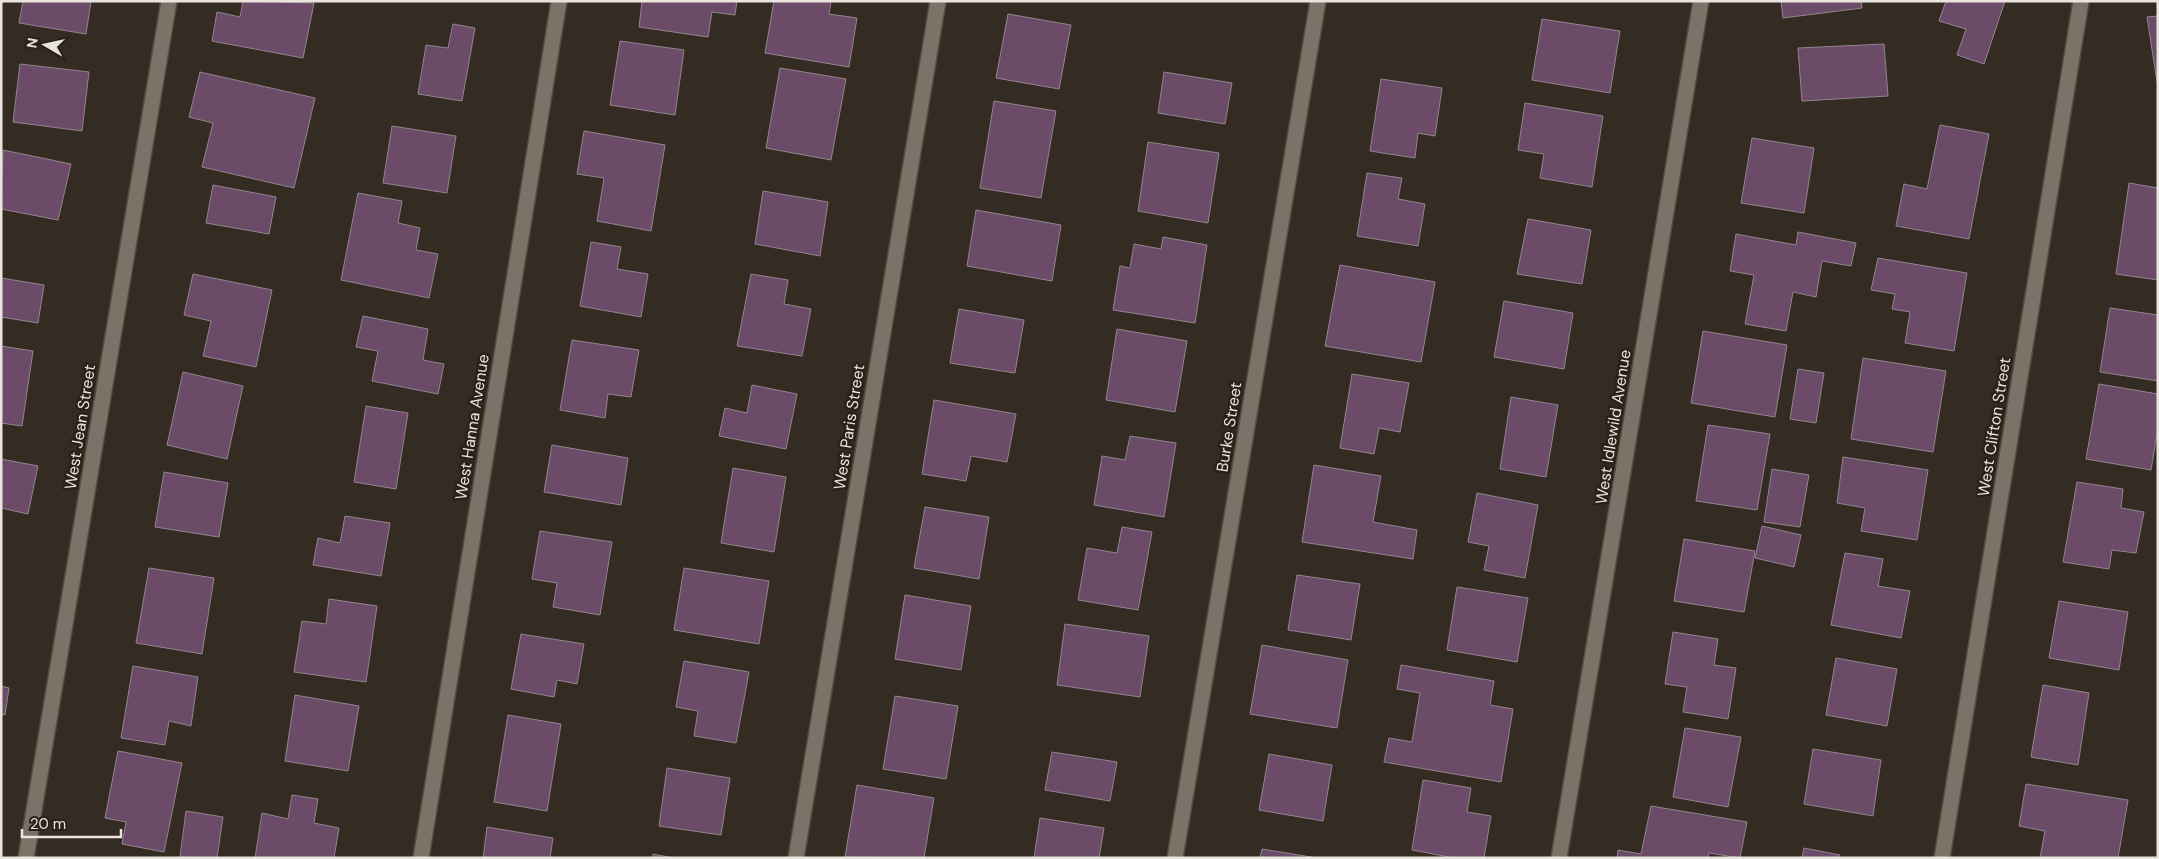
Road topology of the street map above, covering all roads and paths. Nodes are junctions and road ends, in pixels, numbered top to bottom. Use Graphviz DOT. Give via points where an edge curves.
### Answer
graph roads {
  1 [pos="168,1"];
  2 [pos="559,1"];
  3 [pos="938,1"];
  4 [pos="1318,1"];
  5 [pos="1701,1"];
  6 [pos="2081,1"];
  7 [pos="26,858"];
  8 [pos="420,858"];
  9 [pos="796,858"];
  10 [pos="1175,858"];
  11 [pos="1559,858"];
  12 [pos="1942,858"];
  1 -- 7 [label="street, West Jean Street"];
  2 -- 8 [label="street, West Hanna Avenue"];
  3 -- 9 [label="street, West Paris Street"];
  4 -- 10 [label="street, Burke Street"];
  5 -- 11 [label="street, West Idlewild Avenue"];
  6 -- 12 [label="street, West Clifton Street"];
}
